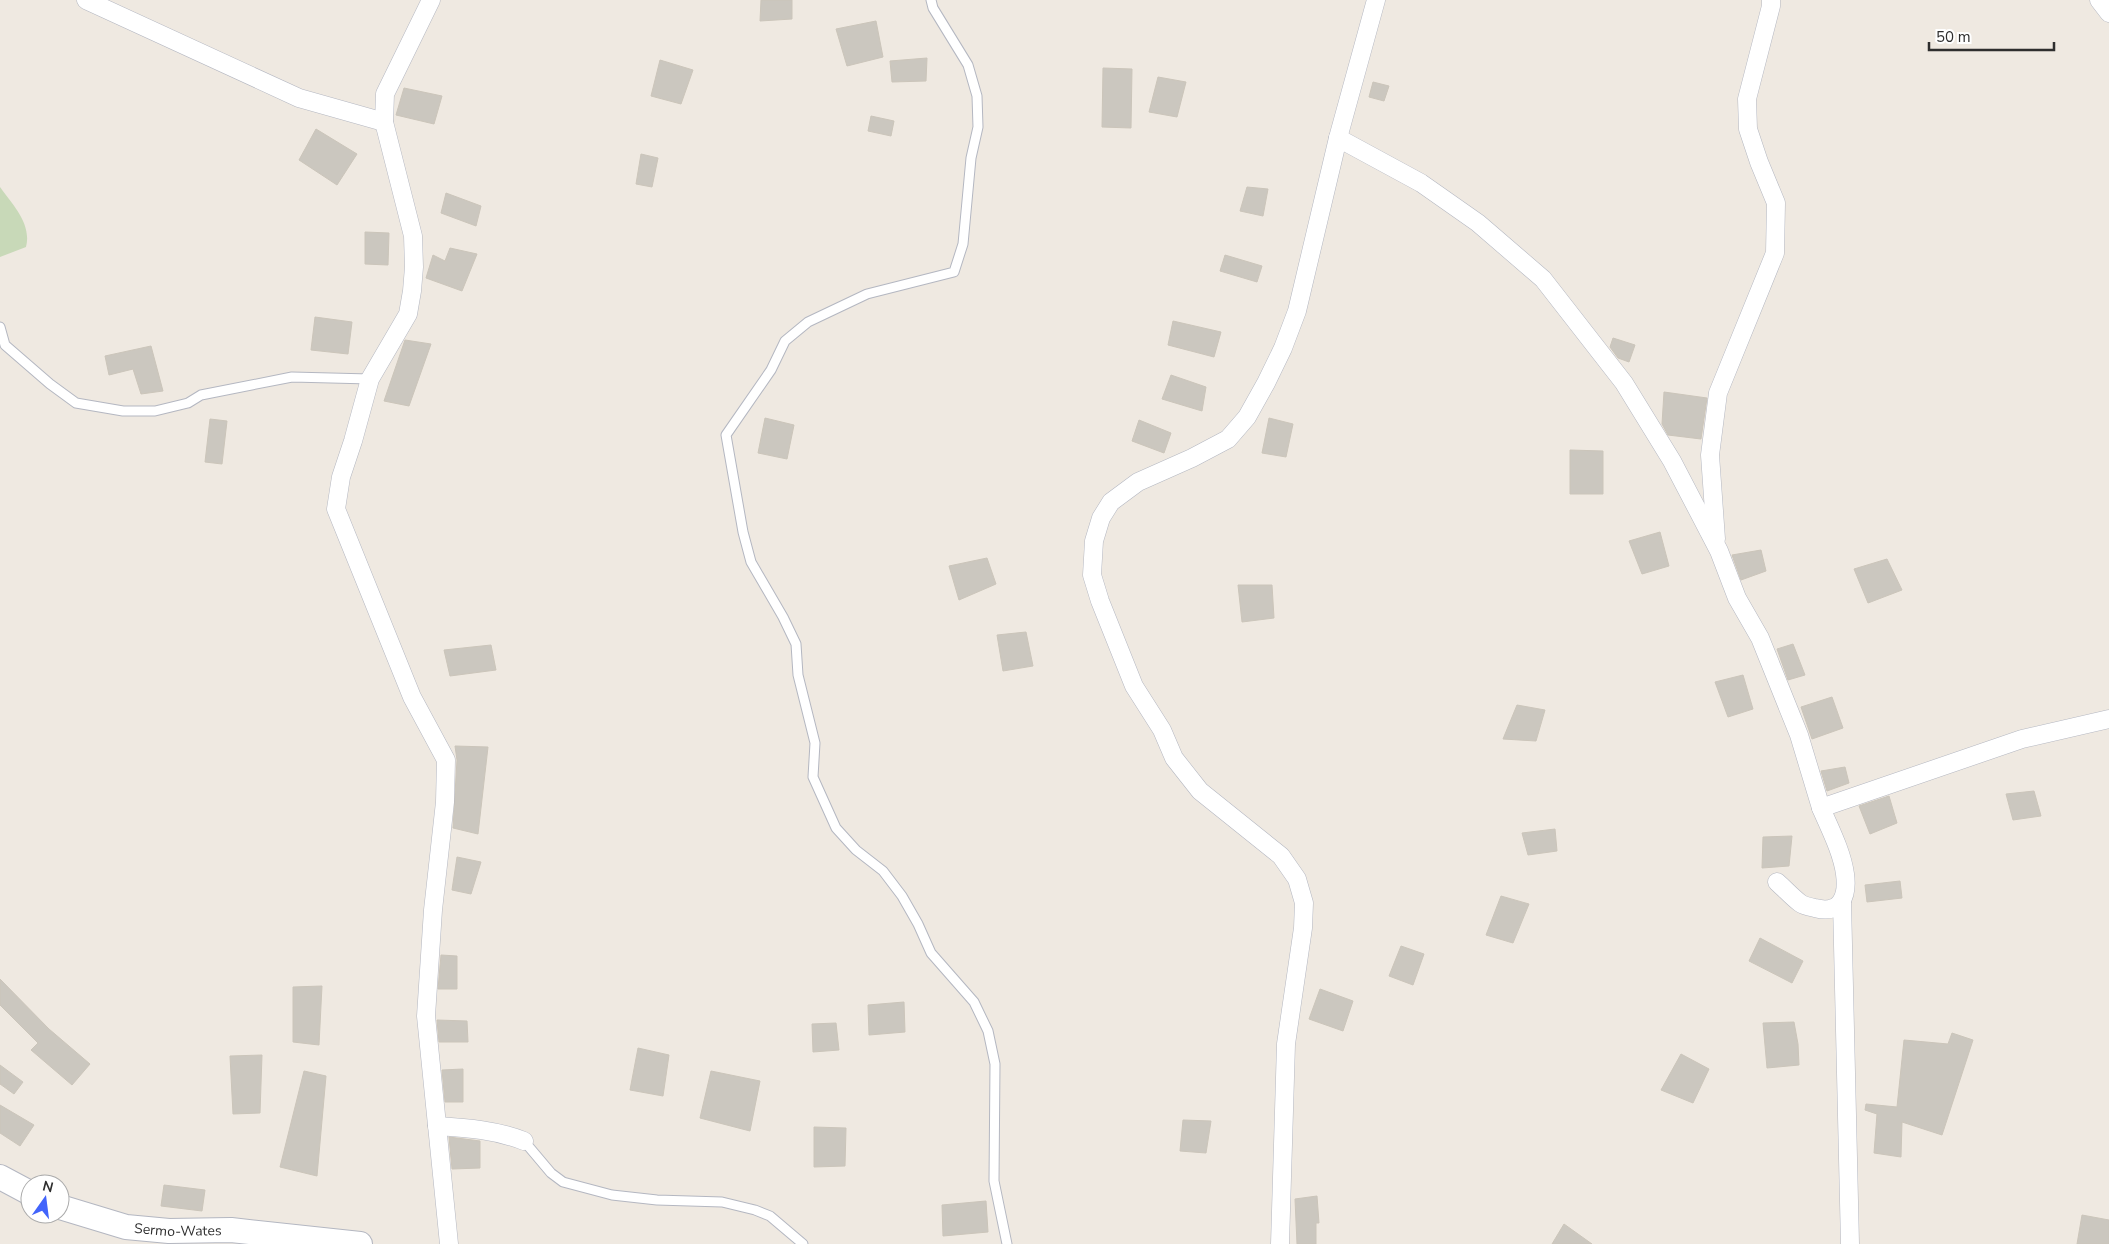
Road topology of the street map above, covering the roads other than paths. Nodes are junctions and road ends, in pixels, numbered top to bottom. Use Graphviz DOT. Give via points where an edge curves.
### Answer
graph roads {
  1 [pos="86,0"];
  2 [pos="431,0"];
  3 [pos="931,0"];
  4 [pos="1376,0"];
  5 [pos="1771,0"];
  6 [pos="2098,0"];
  7 [pos="2109,13"];
  8 [pos="384,122"];
  9 [pos="1338,138"];
  10 [pos="0,327"];
  11 [pos="370,379"];
  12 [pos="1717,546"];
  13 [pos="2109,719"];
  14 [pos="1822,808"];
  15 [pos="1777,882"];
  16 [pos="1842,902"];
  17 [pos="437,1126"];
  18 [pos="524,1141"];
  19 [pos="0,1177"];
  20 [pos="20,1188"];
  21 [pos="70,1209"];
  22 [pos="360,1244"];
  23 [pos="449,1244"];
  24 [pos="803,1244"];
  25 [pos="1007,1244"];
  26 [pos="1280,1244"];
  27 [pos="1850,1244"];
  1 -- 8 [label="street" via="299,98"];
  2 -- 8 [label="street" via="385,94"];
  3 -- 25 [label="lane" via="968,65 977,96 978,126 971,158 963,244 954,272 867,294 808,322 785,341 772,370 726,434 751,562 796,644 798,675 815,742 813,777 836,828 856,850 883,871 902,896 931,953 974,1002 988,1031 994,1064 994,1181"];
  4 -- 9 [label="street"];
  5 -- 12 [label="street" via="1747,99 1748,129 1776,203 1775,253 1718,393 1710,455"];
  6 -- 7 [label="street"];
  8 -- 11 [label="street" via="413,236 414,267 408,314"];
  9 -- 12 [label="street" via="1421,183 1478,223 1543,279 1624,383 1672,461"];
  9 -- 26 [label="street" via="1297,310 1283,348 1247,417 1228,438 1138,482 1111,502 1101,518 1094,541 1092,575 1134,686 1162,730 1174,758 1200,791 1281,856 1298,879 1304,903 1303,928 1286,1044"];
  10 -- 11 [label="lane" via="5,345 76,403 123,411 171,409 201,395 292,377"];
  11 -- 17 [label="street" via="341,477 336,509 412,696 446,760 426,1016"];
  12 -- 14 [label="street" via="1737,598 1760,638 1796,726"];
  13 -- 14 [label="street" via="2022,739"];
  14 -- 16 [label="street" via="1845,873 1846,892"];
  15 -- 16 [label="street" via="1802,904 1820,910 1834,908"];
  16 -- 27 [label="street"];
  17 -- 18 [label="street" via="481,1129"];
  17 -- 23 [label="street"];
  18 -- 24 [label="lane" via="563,1182 612,1195 722,1202 755,1210 770,1216"];
  19 -- 20 [label="main road"];
  21 -- 22 [label="main road, Sermo-Wates" via="126,1227 169,1231 231,1230"];
}
